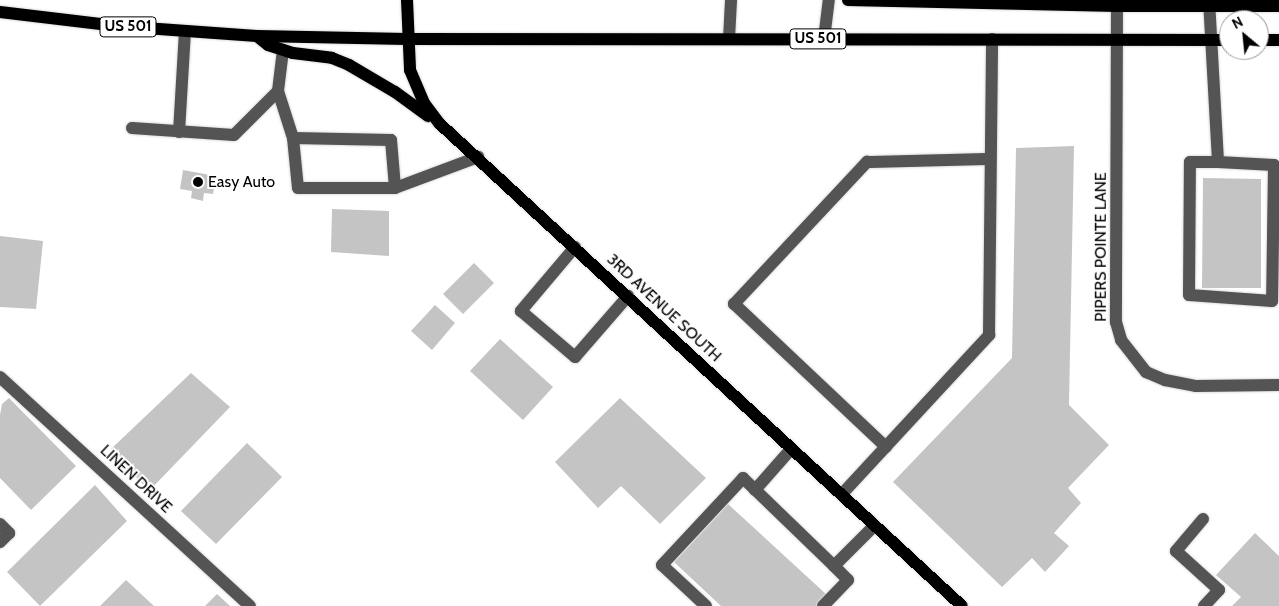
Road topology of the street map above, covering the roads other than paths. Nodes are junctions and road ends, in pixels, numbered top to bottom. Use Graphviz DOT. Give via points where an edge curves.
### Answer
graph roads {
  1 [pos="407,0"];
  2 [pos="731,0"];
  3 [pos="829,0"];
  4 [pos="848,0"];
  5 [pos="1209,3"];
  6 [pos="1117,6"];
  7 [pos="1279,6"];
  8 [pos="0,12"];
  9 [pos="185,31"];
  10 [pos="257,36"];
  11 [pos="407,38"];
  12 [pos="729,38"];
  13 [pos="824,39"];
  14 [pos="992,40"];
  15 [pos="1117,40"];
  16 [pos="1213,40"];
  17 [pos="1219,40"];
  18 [pos="282,50"];
  19 [pos="278,91"];
  20 [pos="440,124"];
  21 [pos="132,128"];
  22 [pos="179,132"];
  23 [pos="293,138"];
  24 [pos="478,157"];
  25 [pos="990,159"];
  26 [pos="1218,162"];
  27 [pos="395,188"];
  28 [pos="575,248"];
  29 [pos="628,296"];
  30 [pos="0,377"];
  31 [pos="1279,386"];
  32 [pos="886,446"];
  33 [pos="791,449"];
  34 [pos="755,490"];
  35 [pos="842,494"];
  36 [pos="1203,519"];
  37 [pos="0,524"];
  38 [pos="874,526"];
  39 [pos="0,542"];
  40 [pos="834,566"];
  41 [pos="250,606"];
  42 [pos="706,606"];
  43 [pos="823,606"];
  44 [pos="962,606"];
  45 [pos="1204,606"];
  1 -- 11 [label="main road, 3RD AVENUE SOUTH"];
  2 -- 12 [label="street"];
  3 -- 13 [label="street"];
  4 -- 6 [label="main road"];
  5 -- 6 [label="main road"];
  5 -- 7 [label="main road"];
  5 -- 16 [label="street"];
  6 -- 15 [label="street, PIPERS POINTE LANE"];
  8 -- 9 [label="main road, US 501"];
  9 -- 10 [label="main road, US 501"];
  9 -- 22 [label="street"];
  10 -- 11 [label="main road, US 501"];
  10 -- 18 [label="main road"];
  11 -- 12 [label="main road, US 501"];
  11 -- 20 [label="main road, 3RD AVENUE SOUTH" via="410,70 424,103"];
  12 -- 13 [label="main road, US 501"];
  13 -- 14 [label="main road, US 501"];
  14 -- 15 [label="main road, US 501"];
  14 -- 25 [label="street"];
  15 -- 16 [label="main road, US 501"];
  15 -- 31 [label="street, PIPERS POINTE LANE" via="1116,322 1121,340 1146,372 1165,380 1196,386"];
  16 -- 17 [label="main road, US 501"];
  16 -- 26 [label="street"];
  18 -- 19 [label="street"];
  18 -- 20 [label="main road" via="332,58 349,65"];
  19 -- 22 [label="street" via="234,136"];
  19 -- 23 [label="street"];
  20 -- 24 [label="main road, 3RD AVENUE SOUTH"];
  21 -- 22 [label="street"];
  23 -- 27 [label="street" via="391,140"];
  23 -- 27 [label="street" via="298,188"];
  24 -- 27 [label="street"];
  24 -- 28 [label="main road, 3RD AVENUE SOUTH"];
  25 -- 32 [label="street" via="989,335"];
  25 -- 32 [label="street" via="867,162 734,304"];
  26 -- 26 [label="street" via="1274,165 1272,301 1189,296 1190,162"];
  28 -- 29 [label="main road, 3RD AVENUE SOUTH"];
  28 -- 29 [label="street" via="521,311 575,357"];
  29 -- 33 [label="main road, 3RD AVENUE SOUTH"];
  30 -- 41 [label="street, LINEN DRIVE"];
  32 -- 35 [label="street"];
  33 -- 34 [label="street"];
  33 -- 35 [label="main road, 3RD AVENUE SOUTH"];
  34 -- 40 [label="street"];
  34 -- 42 [label="street" via="743,478 662,565"];
  35 -- 38 [label="main road, 3RD AVENUE SOUTH"];
  36 -- 45 [label="street" via="1176,551 1219,590"];
  37 -- 39 [label="street" via="9,533"];
  38 -- 40 [label="street"];
  38 -- 44 [label="main road, 3RD AVENUE SOUTH"];
  40 -- 43 [label="street" via="848,580"];
}
